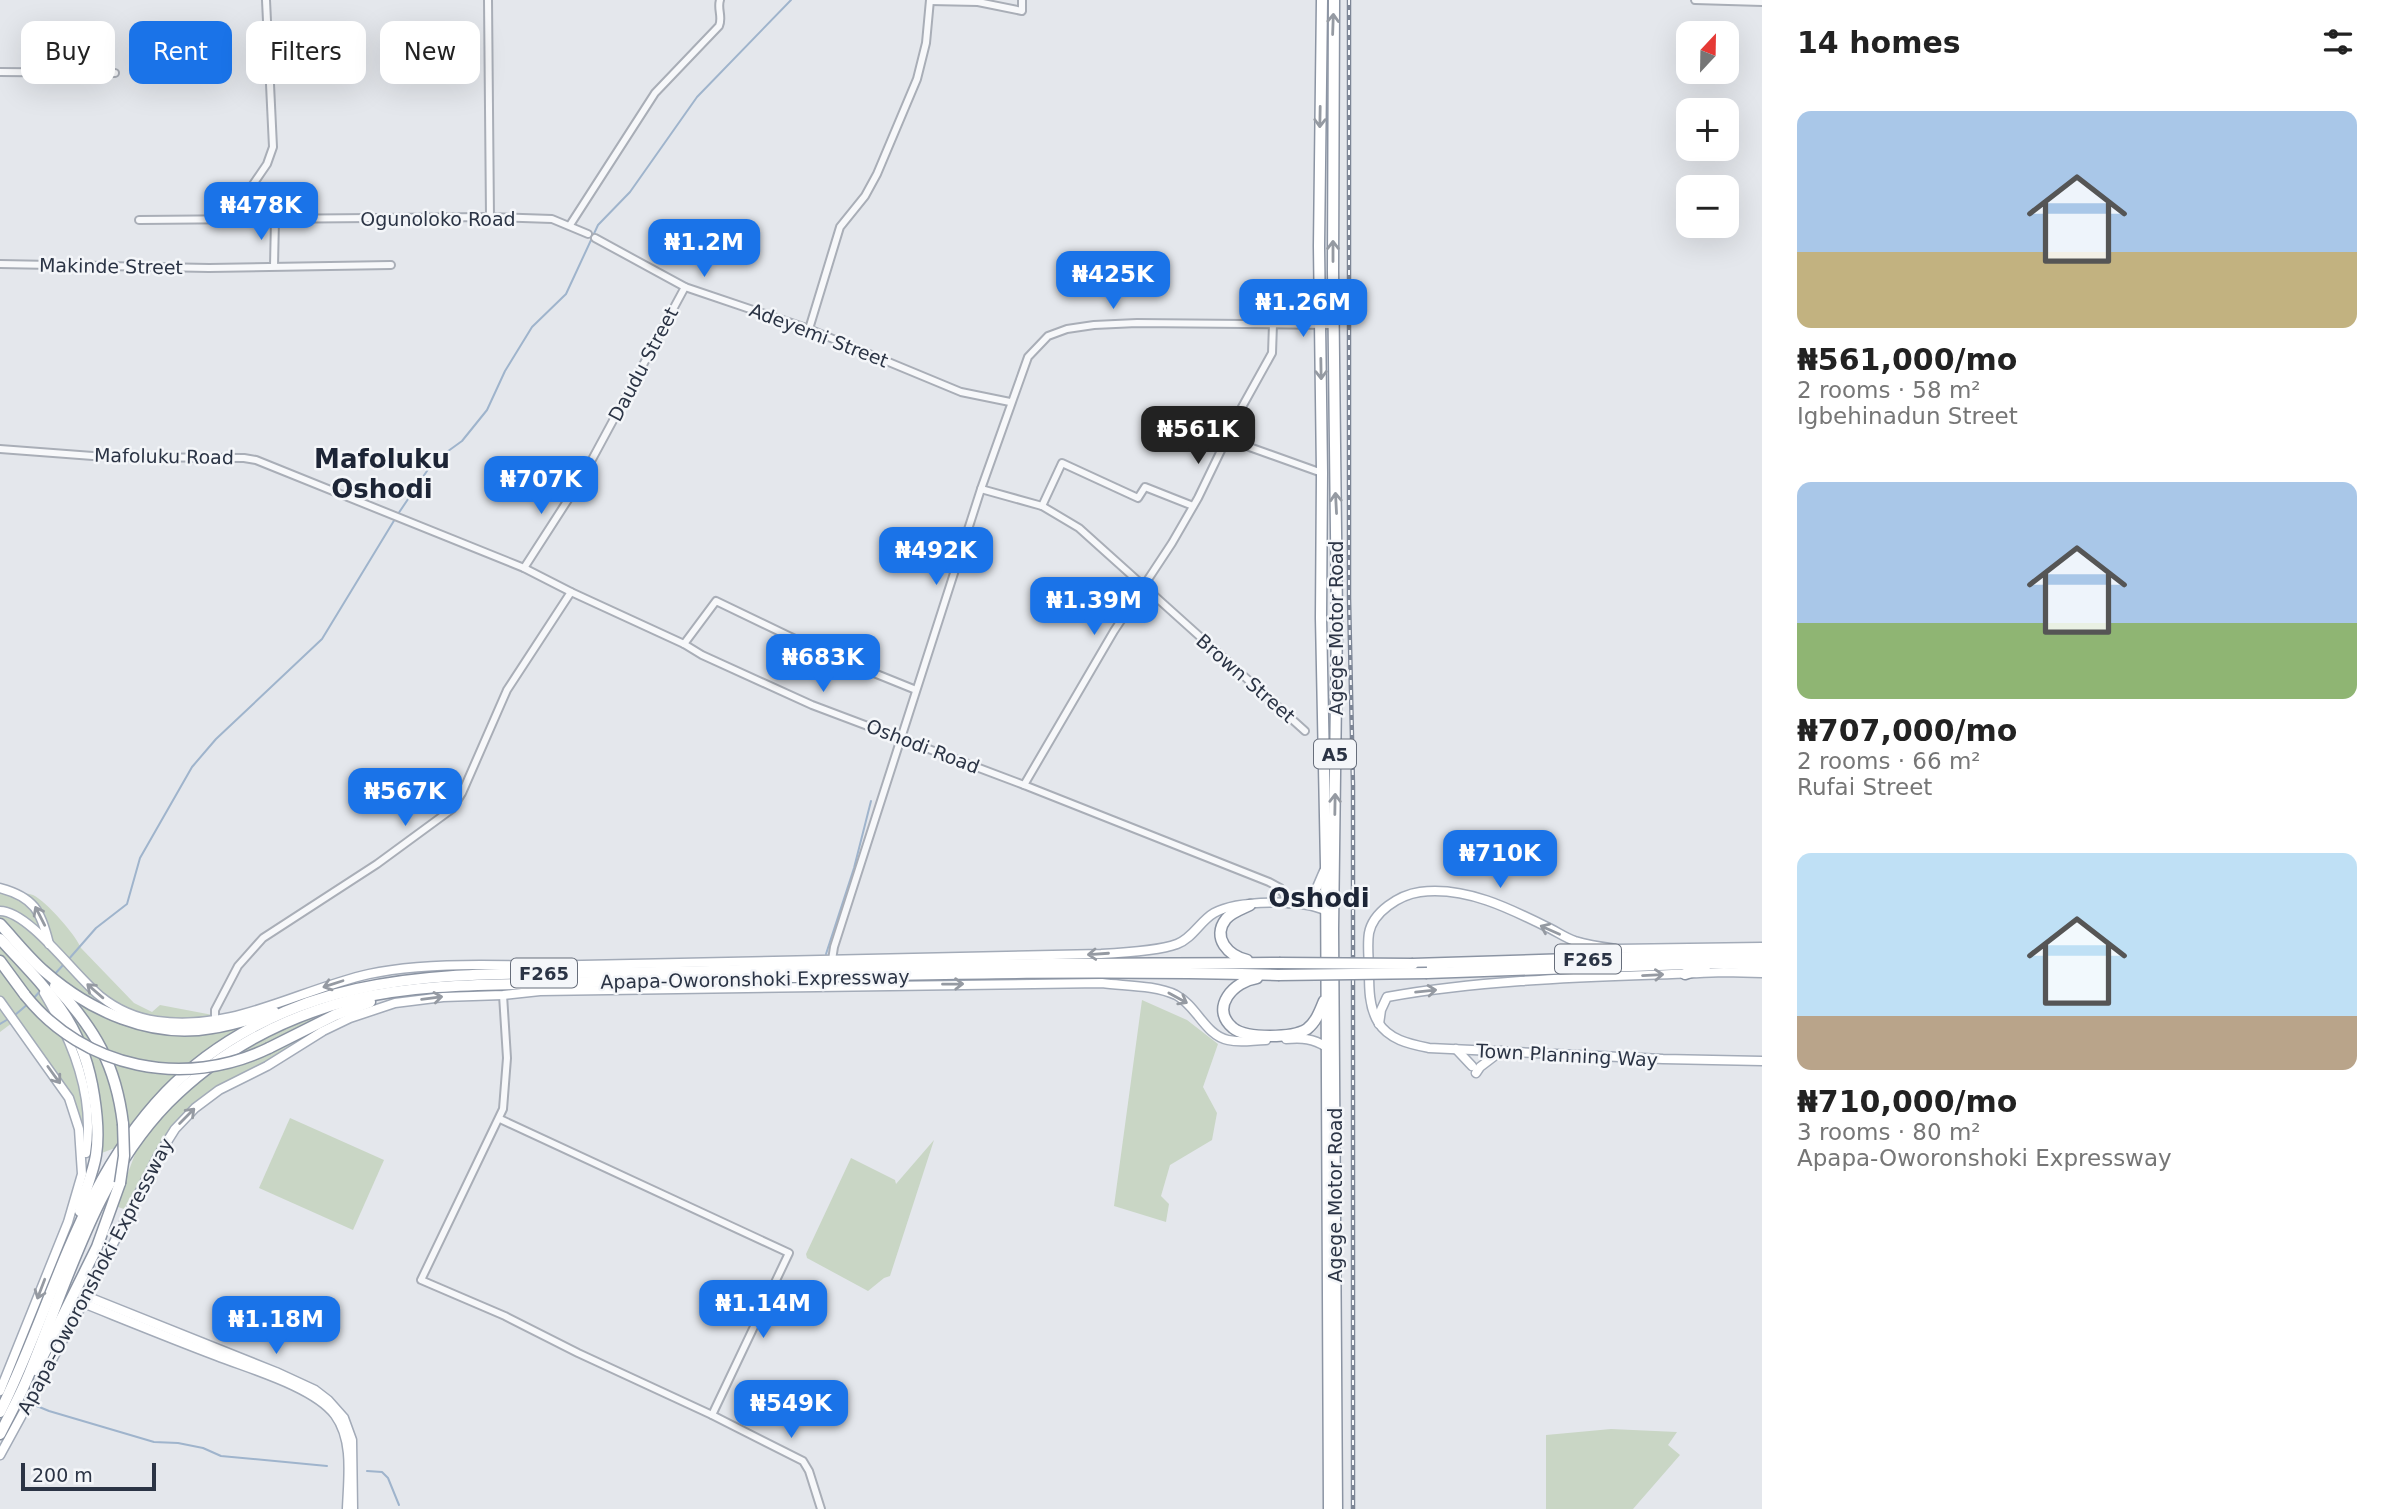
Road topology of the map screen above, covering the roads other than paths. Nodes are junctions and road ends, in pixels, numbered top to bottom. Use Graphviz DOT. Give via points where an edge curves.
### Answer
graph roads {
  1 [pos="266,0"];
  2 [pos="488,0"];
  3 [pos="930,0"];
  4 [pos="1022,0"];
  5 [pos="1322,0"];
  6 [pos="1334,0"];
  7 [pos="1695,0"];
  8 [pos="1762,2"];
  9 [pos="719,3"];
  10 [pos="0,72"];
  11 [pos="21,72"];
  12 [pos="491,217"];
  13 [pos="230,218"];
  14 [pos="275,219"];
  15 [pos="139,220"];
  16 [pos="570,225"];
  17 [pos="588,234"];
  18 [pos="595,238"];
  19 [pos="0,264"];
  20 [pos="274,265"];
  21 [pos="391,265"];
  22 [pos="685,287"];
  23 [pos="1273,324"];
  24 [pos="1320,325"];
  25 [pos="1334,325"];
  26 [pos="809,329"];
  27 [pos="1010,402"];
  28 [pos="1227,439"];
  29 [pos="0,449"];
  30 [pos="1322,473"];
  31 [pos="981,489"];
  32 [pos="1042,506"];
  33 [pos="1193,506"];
  34 [pos="401,517"];
  35 [pos="524,568"];
  36 [pos="1143,584"];
  37 [pos="571,592"];
  38 [pos="684,644"];
  39 [pos="916,690"];
  40 [pos="1305,730"];
  41 [pos="901,738"];
  42 [pos="1024,785"];
  43 [pos="1326,865"];
  44 [pos="0,888"];
  45 [pos="1294,904"];
  46 [pos="1250,905"];
  47 [pos="0,911"];
  48 [pos="1326,911"];
  49 [pos="1,924"];
  50 [pos="0,939"];
  51 [pos="50,947"];
  52 [pos="1762,947"];
  53 [pos="1670,948"];
  54 [pos="1692,951"];
  55 [pos="1762,956"];
  56 [pos="832,960"];
  57 [pos="0,961"];
  58 [pos="1715,963"];
  59 [pos="1678,965"];
  60 [pos="1762,965"];
  61 [pos="1279,969"];
  62 [pos="1695,972"];
  63 [pos="1762,973"];
  64 [pos="38,974"];
  65 [pos="1369,981"];
  66 [pos="653,984"];
  67 [pos="437,986"];
  68 [pos="51,988"];
  69 [pos="503,995"];
  70 [pos="1387,997"];
  71 [pos="1325,999"];
  72 [pos="0,1001"];
  73 [pos="298,1005"];
  74 [pos="215,1021"];
  75 [pos="1379,1024"];
  76 [pos="1326,1047"];
  77 [pos="1456,1049"];
  78 [pos="1501,1051"];
  79 [pos="1762,1061"];
  80 [pos="500,1119"];
  81 [pos="1331,1139"];
  82 [pos="82,1174"];
  83 [pos="79,1222"];
  84 [pos="85,1299"];
  85 [pos="16,1381"];
  86 [pos="0,1391"];
  87 [pos="14,1406"];
  88 [pos="0,1412"];
  89 [pos="712,1415"];
  90 [pos="0,1434"];
  91 [pos="0,1455"];
  92 [pos="347,1509"];
  93 [pos="353,1509"];
  94 [pos="821,1509"];
  95 [pos="1329,1509"];
  96 [pos="1337,1509"];
  1 -- 13 [label="street" via="273,147 267,164"];
  2 -- 12 [label="street"];
  3 -- 4 [label="street" via="978,2 1022,11"];
  3 -- 26 [label="street" via="917,79 877,174 841,227"];
  5 -- 24 [label="highway, Agege Motor Road / A5, one-way"];
  25 -- 6 [label="highway, Agege Motor Road / A5, one-way"];
  7 -- 8 [label="street"];
  9 -- 16 [label="street" via="719,26 655,93"];
  10 -- 11 [label="street"];
  12 -- 14 [label="street, Ogunoloko Road"];
  12 -- 16 [label="street, Ogunoloko Road" via="552,219"];
  13 -- 14 [label="street, Ogunoloko Road"];
  13 -- 15 [label="street, Ogunoloko Road"];
  14 -- 20 [label="street"];
  16 -- 17 [label="street"];
  18 -- 22 [label="street, Adeyemi Street"];
  19 -- 20 [label="street, Makinde Street"];
  20 -- 21 [label="street, Makinde Street"];
  22 -- 26 [label="street, Adeyemi Street"];
  22 -- 35 [label="street, Daudu Street" via="582,478"];
  23 -- 24 [label="street"];
  23 -- 27 [label="street" via="1137,323 1067,329 1048,337 1028,357"];
  23 -- 28 [label="street" via="1272,353"];
  24 -- 25 [label="street"];
  24 -- 30 [label="highway, Agege Motor Road / A5, one-way"];
  81 -- 25 [label="highway, Agege Motor Road / A5, one-way" via="1337,619"];
  26 -- 27 [label="street, Adeyemi Street" via="961,392"];
  27 -- 31 [label="street"];
  28 -- 30 [label="street"];
  28 -- 33 [label="street"];
  29 -- 34 [label="street, Mafoluku Road" via="106,457 250,459"];
  30 -- 43 [label="highway, Agege Motor Road / A5"];
  31 -- 32 [label="street, Brown Street"];
  31 -- 39 [label="street"];
  32 -- 33 [label="street" via="1062,463 1138,498 1145,487"];
  32 -- 36 [label="street, Brown Street" via="1079,528"];
  33 -- 36 [label="street"];
  34 -- 35 [label="street, Oshodi Road"];
  35 -- 37 [label="street, Oshodi Road"];
  36 -- 40 [label="street, Brown Street"];
  36 -- 42 [label="street"];
  37 -- 38 [label="street, Oshodi Road"];
  37 -- 74 [label="street" via="507,690 452,809 269,932 239,966 215,1010"];
  38 -- 39 [label="street" via="716,601"];
  38 -- 41 [label="street, Oshodi Road" via="812,705"];
  39 -- 41 [label="street"];
  41 -- 42 [label="street, Oshodi Road"];
  41 -- 56 [label="street"];
  42 -- 45 [label="street, Oshodi Road" via="1269,882"];
  43 -- 45 [label="main road" via="1315,892"];
  43 -- 48 [label="highway, Agege Motor Road / A5"];
  51 -- 44 [label="main road, one-way" via="35,907 18,893"];
  45 -- 46 [label="main road, Apapa-Oworonshoki Expressway"];
  45 -- 48 [label="main road, Apapa-Oworonshoki Expressway"];
  46 -- 56 [label="main road, Apapa-Oworonshoki Expressway, one-way" via="1211,914 1175,945 1108,954"];
  46 -- 61 [label="highway" via="1225,920 1220,933 1227,951"];
  47 -- 51 [label="main road, Apapa-Oworonshoki Expressway" via="19,916"];
  48 -- 71 [label="highway, Agege Motor Road / A5"];
  49 -- 64 [label="highway"];
  50 -- 64 [label="highway"];
  74 -- 51 [label="main road, Apapa-Oworonshoki Expressway, one-way" via="172,1023 135,1016 100,996"];
  52 -- 54 [label="main road, Apapa-Oworonshoki Expressway"];
  53 -- 54 [label="highway"];
  53 -- 65 [label="main road, one-way" via="1594,946 1476,896 1418,892 1390,904 1373,923 1368,937"];
  54 -- 55 [label="highway, Apapa-Oworonshoki Expressway / F265"];
  54 -- 61 [label="highway, Apapa-Oworonshoki Expressway / F265, bridge" via="1661,956"];
  56 -- 74 [label="main road, Apapa-Oworonshoki Expressway, one-way" via="412,968 337,982"];
  57 -- 67 [label="highway, bridge" via="54,1025 80,1043 111,1058 172,1070 241,1060 364,1004"];
  58 -- 59 [label="highway, Apapa-Oworonshoki Expressway / F265"];
  58 -- 60 [label="highway, Apapa-Oworonshoki Expressway / F265"];
  58 -- 62 [label="highway"];
  59 -- 61 [label="highway, Apapa-Oworonshoki Expressway / F265, bridge" via="1427,973"];
  59 -- 62 [label="highway"];
  61 -- 66 [label="highway, Apapa-Oworonshoki Expressway / F265"];
  61 -- 71 [label="highway" via="1236,986 1225,1003 1234,1029 1251,1035 1300,1033 1316,1020"];
  61 -- 73 [label="highway, Apapa-Oworonshoki Expressway / F265" via="864,966 476,974 402,980"];
  62 -- 63 [label="main road"];
  70 -- 62 [label="main road, one-way" via="1494,984"];
  64 -- 68 [label="highway"];
  65 -- 70 [label="main road" via="1375,994"];
  65 -- 75 [label="main road" via="1372,1010"];
  66 -- 67 [label="highway, Apapa-Oworonshoki Expressway / F265"];
  66 -- 69 [label="main road, Apapa-Oworonshoki Expressway"];
  66 -- 76 [label="main road, Apapa-Oworonshoki Expressway, one-way" via="1102,983 1172,993 1192,1006 1211,1030 1230,1041 1303,1038"];
  67 -- 85 [label="highway, Apapa-Oworonshoki Expressway / F265" via="350,1000 282,1022 231,1051 170,1101 130,1149 98,1203"];
  68 -- 73 [label="highway" via="122,1019 178,1030 219,1027"];
  68 -- 82 [label="main road" via="83,1087 88,1140"];
  68 -- 83 [label="highway" via="81,1043 97,1112 96,1154"];
  68 -- 85 [label="highway, bridge" via="88,1024 100,1044 116,1083 124,1156 120,1183 97,1247 35,1372"];
  69 -- 80 [label="street" via="507,1058"];
  84 -- 69 [label="main road, Apapa-Oworonshoki Expressway, one-way" via="167,1140 204,1100 350,1018 395,1003"];
  70 -- 75 [label="main road"];
  71 -- 76 [label="highway, Agege Motor Road / A5"];
  72 -- 82 [label="main road, Apapa-Oworonshoki Expressway, one-way" via="69,1098 79,1129"];
  73 -- 83 [label="highway, Apapa-Oworonshoki Expressway / F265" via="229,1042 167,1091 115,1157"];
  75 -- 77 [label="main road, Town Planning Way" via="1411,1045"];
  76 -- 81 [label="highway, Agege Motor Road / A5"];
  77 -- 78 [label="main road, Town Planning Way"];
  77 -- 78 [label="main road" via="1474,1070"];
  78 -- 79 [label="main road, Town Planning Way"];
  80 -- 89 [label="street" via="789,1253"];
  80 -- 89 [label="street" via="421,1280 505,1315"];
  81 -- 95 [label="highway, Agege Motor Road / A5"];
  81 -- 96 [label="highway, Agege Motor Road / A5"];
  82 -- 85 [label="main road, Apapa-Oworonshoki Expressway, one-way"];
  83 -- 85 [label="highway, Apapa-Oworonshoki Expressway / F265"];
  84 -- 87 [label="main road, Apapa-Oworonshoki Expressway" via="36,1390"];
  84 -- 92 [label="main road" via="275,1378 325,1404 346,1442"];
  84 -- 93 [label="main road" via="276,1371 328,1400 344,1418 352,1440"];
  85 -- 86 [label="main road, Apapa-Oworonshoki Expressway"];
  85 -- 87 [label="highway, Apapa-Oworonshoki Expressway / F265"];
  87 -- 88 [label="highway, Apapa-Oworonshoki Expressway / F265"];
  87 -- 90 [label="highway, Apapa-Oworonshoki Expressway / F265"];
  87 -- 91 [label="main road, Apapa-Oworonshoki Expressway"];
  89 -- 94 [label="street" via="803,1461"];
}
